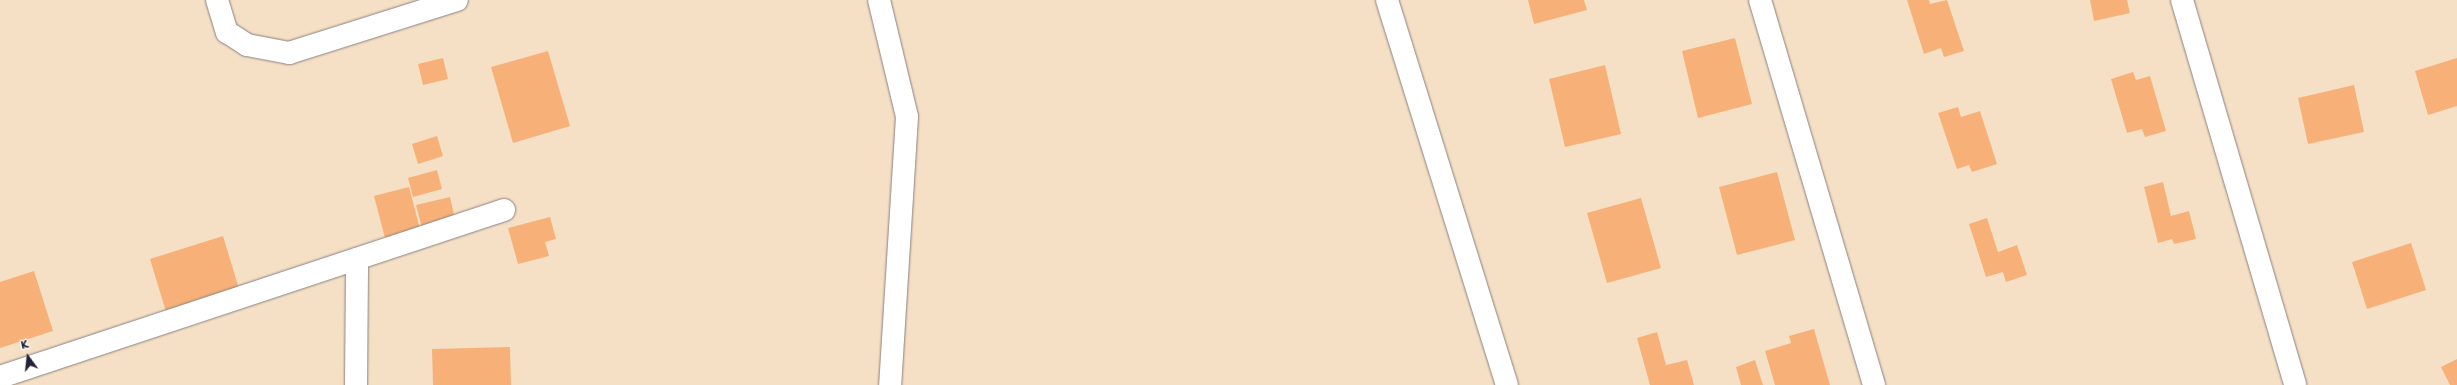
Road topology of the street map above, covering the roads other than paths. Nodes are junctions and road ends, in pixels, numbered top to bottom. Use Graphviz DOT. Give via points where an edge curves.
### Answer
graph roads {
  1 [pos="217,0"];
  2 [pos="457,0"];
  3 [pos="879,0"];
  4 [pos="1386,0"];
  5 [pos="1760,0"];
  6 [pos="2182,0"];
  7 [pos="424,5"];
  8 [pos="504,210"];
  9 [pos="357,259"];
  10 [pos="0,377"];
  11 [pos="356,385"];
  12 [pos="890,385"];
  13 [pos="1507,385"];
  14 [pos="1874,385"];
  15 [pos="2295,385"];
  1 -- 7 [label="street" via="227,32 247,44 289,53"];
  2 -- 7 [label="street"];
  3 -- 12 [label="street" via="907,117"];
  4 -- 13 [label="street"];
  5 -- 14 [label="street"];
  6 -- 15 [label="street"];
  8 -- 9 [label="street"];
  9 -- 10 [label="street"];
  9 -- 11 [label="street"];
}
